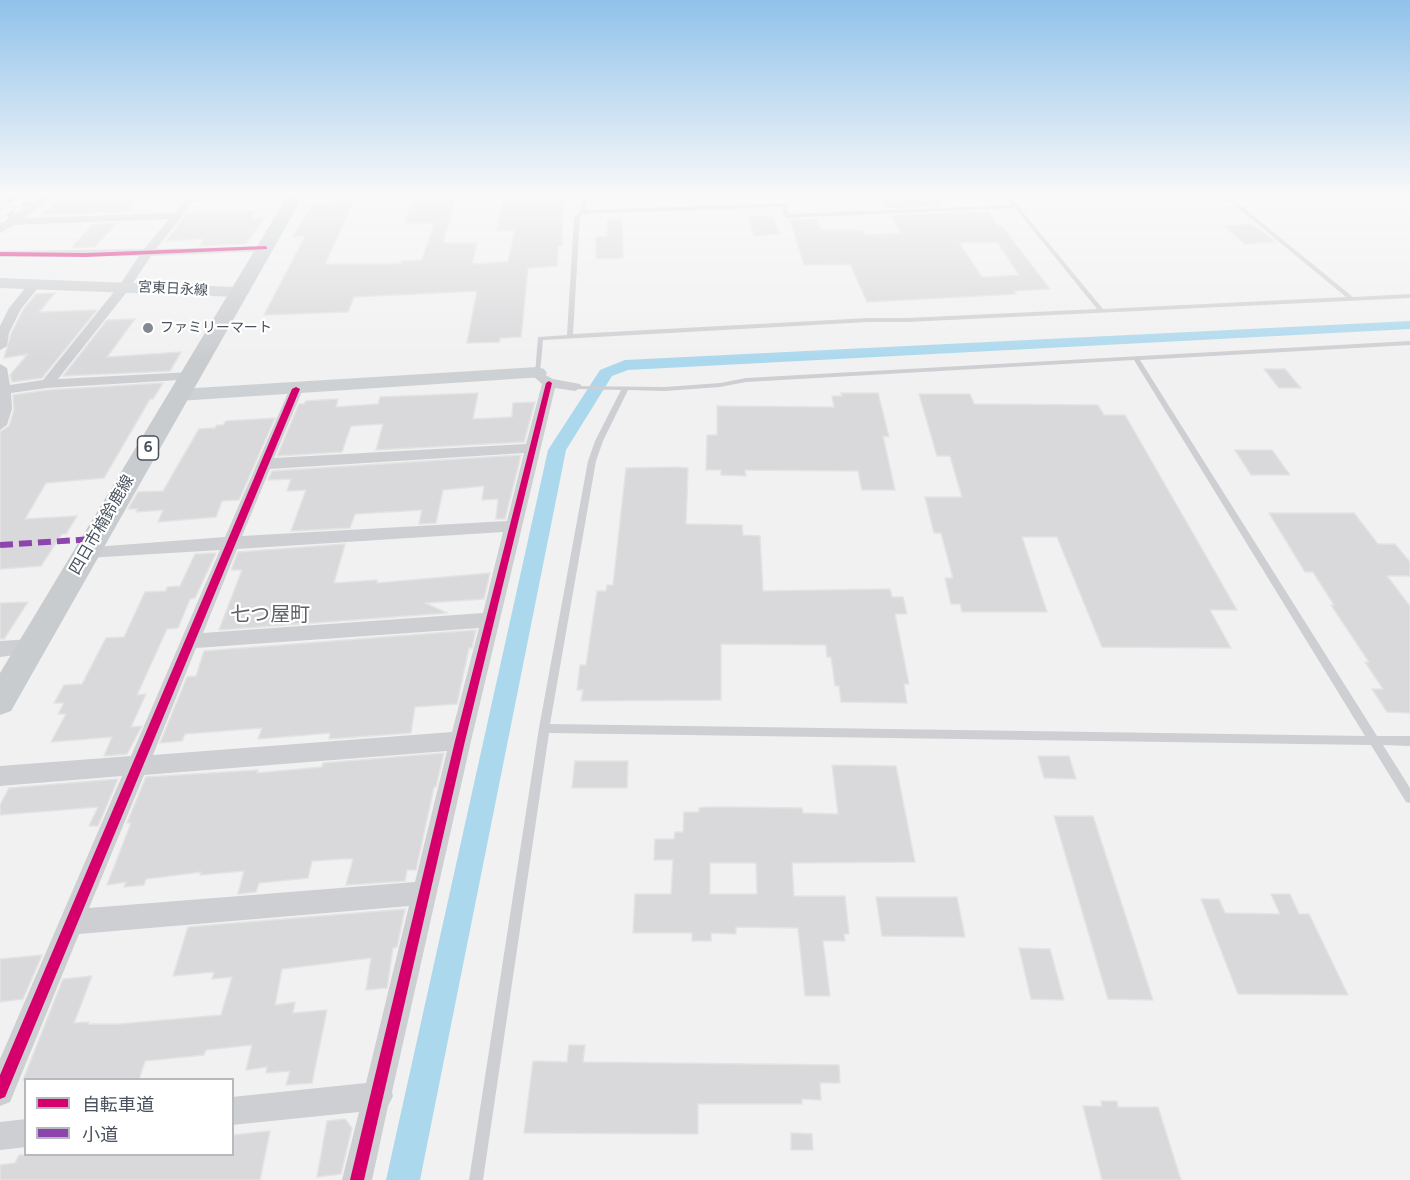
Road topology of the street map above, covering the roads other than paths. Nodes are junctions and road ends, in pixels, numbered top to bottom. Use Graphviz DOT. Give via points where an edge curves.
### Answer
graph roads {
  1 [pos="149,250"];
  2 [pos="216,250"];
  3 [pos="264,250"];
  4 [pos="575,250"];
  5 [pos="1052,250"];
  6 [pos="1292,250"];
  7 [pos="147,253"];
  8 [pos="0,254"];
  9 [pos="0,283"];
  10 [pos="35,284"];
  11 [pos="124,286"];
  12 [pos="237,292"];
  13 [pos="1410,296"];
  14 [pos="1352,299"];
  15 [pos="1102,311"];
  16 [pos="570,336"];
  17 [pos="1,342"];
  18 [pos="1410,344"];
  19 [pos="1136,359"];
  20 [pos="0,368"];
  21 [pos="543,378"];
  22 [pos="47,384"];
  23 [pos="185,385"];
  24 [pos="575,387"];
  25 [pos="626,388"];
  26 [pos="2,389"];
  27 [pos="296,389"];
  28 [pos="0,426"];
  29 [pos="532,448"];
  30 [pos="265,464"];
  31 [pos="513,525"];
  32 [pos="231,544"];
  33 [pos="87,552"];
  34 [pos="490,620"];
  35 [pos="190,641"];
  36 [pos="31,647"];
  37 [pos="0,649"];
  38 [pos="0,701"];
  39 [pos="544,728"];
  40 [pos="1374,740"];
  41 [pos="460,741"];
  42 [pos="1410,741"];
  43 [pos="139,765"];
  44 [pos="0,776"];
  45 [pos="1410,798"];
  46 [pos="425,893"];
  47 [pos="73,922"];
  48 [pos="0,1092"];
  49 [pos="379,1095"];
  50 [pos="234,1111"];
  51 [pos="24,1133"];
  52 [pos="0,1136"];
  53 [pos="357,1180"];
  54 [pos="476,1180"];
  1 -- 7 [label="street"];
  2 -- 7 [label="street"];
  3 -- 12 [label="main road, 四日市楠鈴鹿線 / 6"];
  4 -- 16 [label="lane"];
  5 -- 15 [label="lane"];
  6 -- 14 [label="lane"];
  7 -- 8 [label="street"];
  7 -- 11 [label="street"];
  9 -- 10 [label="street, 宮東日永線"];
  10 -- 11 [label="street, 宮東日永線"];
  10 -- 17 [label="street" via="15,308"];
  11 -- 12 [label="street, 宮東日永線"];
  11 -- 22 [label="street"];
  12 -- 23 [label="main road, 四日市楠鈴鹿線 / 6"];
  13 -- 14 [label="lane"];
  14 -- 15 [label="lane"];
  15 -- 16 [label="lane"];
  16 -- 21 [label="lane" via="540,338"];
  18 -- 19 [label="lane"];
  19 -- 25 [label="lane" via="665,389"];
  19 -- 40 [label="lane"];
  20 -- 26 [label="street"];
  21 -- 24 [label="street"];
  21 -- 27 [label="street"];
  21 -- 29 [label="street"];
  22 -- 23 [label="street"];
  22 -- 26 [label="street"];
  23 -- 27 [label="street"];
  23 -- 33 [label="main road, 四日市楠鈴鹿線 / 6"];
  24 -- 25 [label="lane"];
  25 -- 39 [label="lane" via="592,461"];
  26 -- 28 [label="street" via="5,409"];
  27 -- 30 [label="street"];
  29 -- 30 [label="street"];
  29 -- 31 [label="street"];
  30 -- 32 [label="street"];
  31 -- 32 [label="street"];
  31 -- 34 [label="street"];
  32 -- 33 [label="street"];
  32 -- 35 [label="street"];
  33 -- 36 [label="main road, 四日市楠鈴鹿線 / 6"];
  34 -- 35 [label="street"];
  34 -- 41 [label="street"];
  35 -- 43 [label="street"];
  36 -- 37 [label="street"];
  36 -- 38 [label="main road, 四日市楠鈴鹿線 / 6"];
  39 -- 40 [label="lane"];
  39 -- 54 [label="lane"];
  40 -- 42 [label="lane"];
  40 -- 45 [label="lane"];
  41 -- 43 [label="street"];
  41 -- 46 [label="street"];
  43 -- 44 [label="street"];
  43 -- 47 [label="street"];
  46 -- 47 [label="street"];
  46 -- 49 [label="street"];
  47 -- 48 [label="street"];
  49 -- 50 [label="street"];
  49 -- 53 [label="street"];
  51 -- 52 [label="street"];
}
